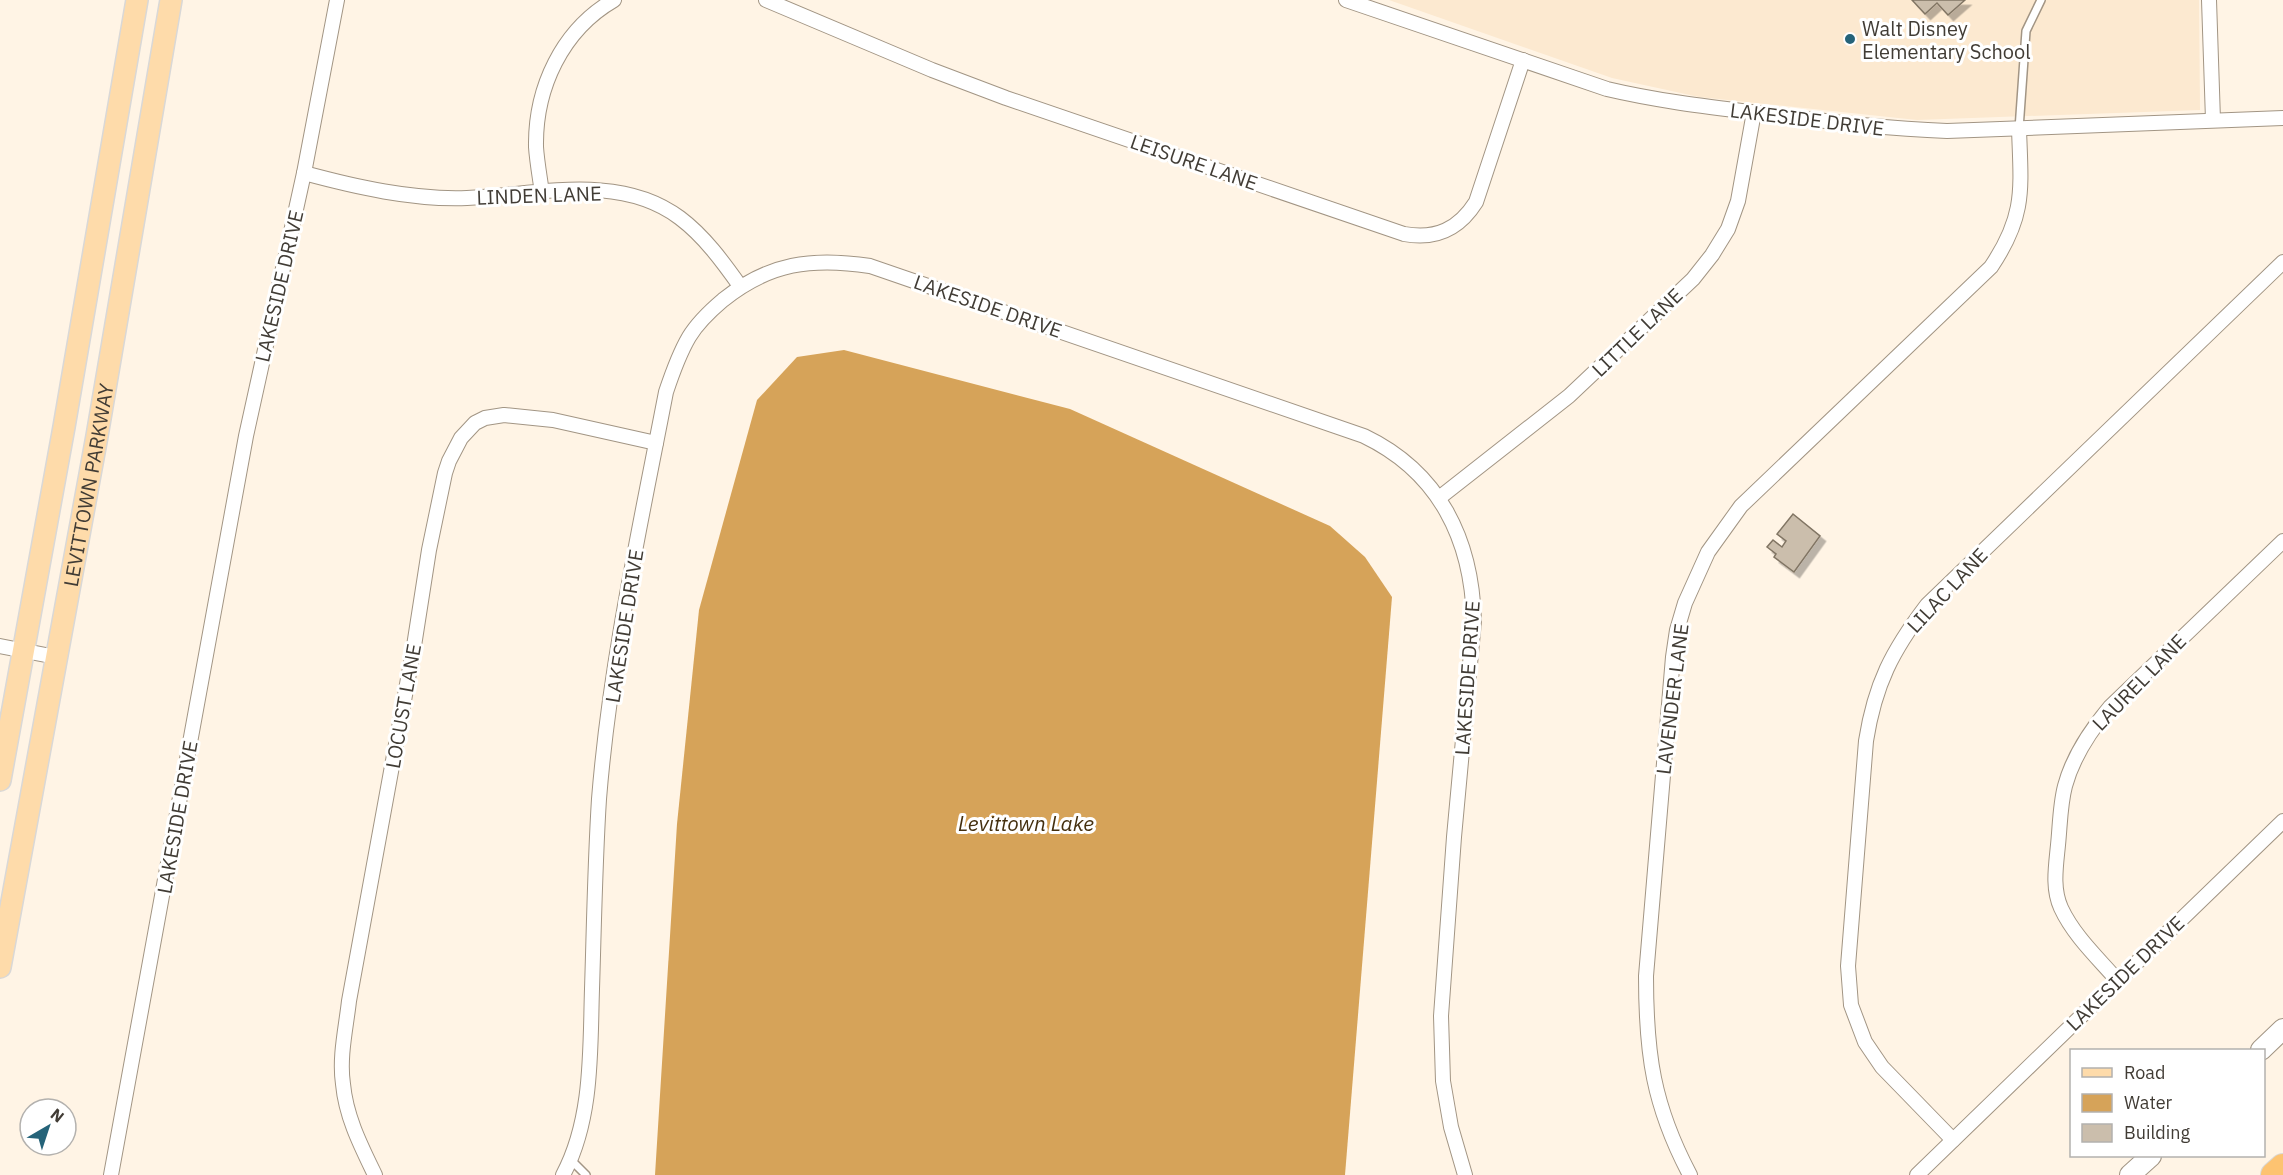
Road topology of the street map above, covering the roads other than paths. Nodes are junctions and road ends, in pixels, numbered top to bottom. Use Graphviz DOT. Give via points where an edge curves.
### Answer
graph roads {
  1 [pos="137,0"];
  2 [pos="171,0"];
  3 [pos="337,0"];
  4 [pos="614,0"];
  5 [pos="766,0"];
  6 [pos="1346,0"];
  7 [pos="2041,0"];
  8 [pos="2209,0"];
  9 [pos="1523,60"];
  10 [pos="1754,112"];
  11 [pos="2283,118"];
  12 [pos="2213,120"];
  13 [pos="2019,129"];
  14 [pos="304,173"];
  15 [pos="542,193"];
  16 [pos="2283,262"];
  17 [pos="740,286"];
  18 [pos="656,442"];
  19 [pos="1439,498"];
  20 [pos="2283,541"];
  21 [pos="0,646"];
  22 [pos="24,651"];
  23 [pos="56,657"];
  24 [pos="0,780"];
  25 [pos="2283,821"];
  26 [pos="0,967"];
  27 [pos="2118,980"];
  28 [pos="2283,1029"];
  29 [pos="2262,1049"];
  30 [pos="1953,1140"];
  31 [pos="2149,1157"];
  32 [pos="570,1159"];
  33 [pos="2283,1167"];
  34 [pos="111,1175"];
  35 [pos="375,1175"];
  36 [pos="563,1175"];
  37 [pos="586,1175"];
  38 [pos="1465,1175"];
  39 [pos="1690,1175"];
  40 [pos="1917,1175"];
  41 [pos="2130,1175"];
  42 [pos="2274,1175"];
  1 -- 22 [label="main road, LEVITTOWN PARKWAY"];
  2 -- 23 [label="main road, LEVITTOWN PARKWAY"];
  3 -- 14 [label="street, LAKESIDE DRIVE"];
  4 -- 15 [label="street" via="570,38 548,77 537,123"];
  5 -- 9 [label="street, LEISURE LANE" via="1006,98 1418,237 1446,232 1472,208"];
  6 -- 9 [label="street, LAKESIDE DRIVE"];
  7 -- 13 [label="lane" via="2026,31"];
  8 -- 12 [label="street"];
  9 -- 10 [label="street, LAKESIDE DRIVE" via="1646,98"];
  10 -- 13 [label="street, LAKESIDE DRIVE" via="1900,130"];
  10 -- 19 [label="street, LITTLE LANE" via="1738,201 1728,229 1693,279 1569,396"];
  11 -- 12 [label="street, LAKESIDE DRIVE"];
  12 -- 13 [label="street, LAKESIDE DRIVE"];
  13 -- 39 [label="street, LAVENDER LANE" via="2019,210 2006,244 1990,267 1741,506 1708,552 1685,603 1672,657 1646,976 1646,1028 1662,1114"];
  14 -- 15 [label="street, LINDEN LANE" via="369,189 425,196"];
  14 -- 34 [label="street, LAKESIDE DRIVE" via="246,436"];
  15 -- 17 [label="street, LINDEN LANE" via="598,190 648,200 667,209 701,237"];
  16 -- 30 [label="street, LILAC LANE" via="1927,605 1904,635 1881,680 1866,741 1848,966 1851,1005 1865,1042 1882,1067"];
  17 -- 18 [label="street, LAKESIDE DRIVE" via="710,310 688,338 666,392"];
  17 -- 19 [label="street, LAKESIDE DRIVE" via="776,269 799,264 870,266 1364,436 1400,456"];
  18 -- 32 [label="street, LAKESIDE DRIVE" via="608,725 600,799 589,1064 585,1108"];
  18 -- 35 [label="street, LOCUST LANE" via="553,420 504,415 475,423 461,438 449,461 429,550 349,1001 343,1056 348,1109"];
  19 -- 38 [label="street, LAKESIDE DRIVE" via="1462,544 1473,594 1474,621 1441,1016 1443,1081"];
  20 -- 27 [label="street, LAUREL LANE" via="2110,707 2072,766 2064,788 2056,890 2071,927"];
  21 -- 22 [label="street"];
  22 -- 23 [label="street"];
  22 -- 24 [label="main road, LEVITTOWN PARKWAY"];
  23 -- 26 [label="main road, LEVITTOWN PARKWAY"];
  25 -- 27 [label="street, LAKESIDE DRIVE"];
  27 -- 30 [label="street, LAKESIDE DRIVE"];
  28 -- 29 [label="main road"];
  30 -- 40 [label="street, LAKESIDE DRIVE"];
  31 -- 41 [label="main road"];
  32 -- 36 [label="street, LAKESIDE DRIVE"];
  32 -- 37 [label="lane"];
  33 -- 42 [label="highway"];
}
